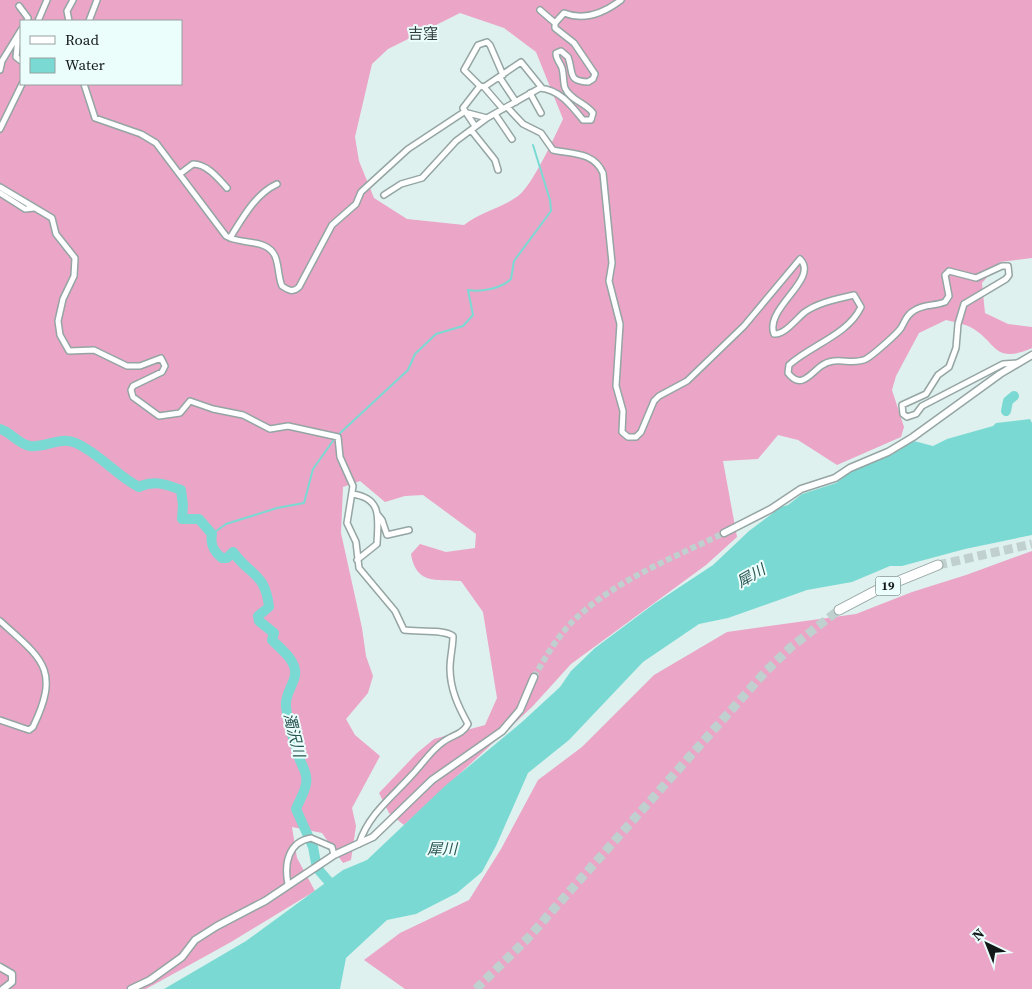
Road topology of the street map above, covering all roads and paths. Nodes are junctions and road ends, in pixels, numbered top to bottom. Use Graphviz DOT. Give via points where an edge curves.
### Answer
graph roads {
  1 [pos="47,0"];
  2 [pos="73,0"];
  3 [pos="97,0"];
  4 [pos="621,0"];
  5 [pos="19,6"];
  6 [pos="540,10"];
  7 [pos="27,20"];
  8 [pos="38,20"];
  9 [pos="69,20"];
  10 [pos="89,20"];
  11 [pos="555,23"];
  12 [pos="20,32"];
  13 [pos="18,36"];
  14 [pos="20,60"];
  15 [pos="0,70"];
  16 [pos="502,77"];
  17 [pos="22,85"];
  18 [pos="84,85"];
  19 [pos="482,87"];
  20 [pos="542,88"];
  21 [pos="530,93"];
  22 [pos="516,102"];
  23 [pos="505,108"];
  24 [pos="464,112"];
  25 [pos="541,113"];
  26 [pos="495,114"];
  27 [pos="487,118"];
  28 [pos="473,128"];
  29 [pos="0,130"];
  30 [pos="512,139"];
  31 [pos="498,170"];
  32 [pos="181,173"];
  33 [pos="277,184"];
  34 [pos="0,187"];
  35 [pos="227,188"];
  36 [pos="0,193"];
  37 [pos="384,195"];
  38 [pos="34,208"];
  39 [pos="230,238"];
  40 [pos="1032,355"];
  41 [pos="1018,362"];
  42 [pos="352,494"];
  43 [pos="378,515"];
  44 [pos="409,530"];
  45 [pos="724,533"];
  46 [pos="357,560"];
  47 [pos="938,565"];
  48 [pos="839,610"];
  49 [pos="0,621"];
  50 [pos="534,678"];
  51 [pos="0,720"];
  52 [pos="359,844"];
  53 [pos="334,855"];
  54 [pos="288,884"];
  55 [pos="0,967"];
  56 [pos="3,989"];
  57 [pos="131,989"];
  1 -- 8 [label="street"];
  2 -- 9 [label="street" via="67,11"];
  3 -- 10 [label="street"];
  4 -- 11 [label="street" via="582,17 564,13"];
  5 -- 7 [label="street"];
  6 -- 11 [label="street"];
  11 -- 20 [label="street" via="555,28 574,43 595,74 594,79 588,82 576,80 572,77 568,57 561,51 556,54 565,88 588,106 593,117 583,120 558,94"];
  12 -- 13 [label="street"];
  13 -- 14 [label="street" via="16,57"];
  13 -- 15 [label="street"];
  16 -- 19 [label="street"];
  16 -- 19 [label="street" via="490,45 487,42 478,45 464,70"];
  16 -- 20 [label="street" via="521,62"];
  16 -- 22 [label="street"];
  17 -- 29 [label="street"];
  18 -- 32 [label="street" via="95,118 148,137"];
  19 -- 23 [label="street"];
  19 -- 24 [label="street" via="465,103"];
  20 -- 21 [label="street"];
  21 -- 22 [label="street"];
  21 -- 25 [label="street"];
  22 -- 23 [label="street"];
  23 -- 26 [label="street"];
  23 -- 41 [label="street" via="523,124 541,133 553,150 583,155 597,163 603,173 612,263 609,281 620,324 616,386 623,411 622,432 628,437 636,437 641,432 650,406 659,396 687,381 759,311 800,259 805,269 774,318 774,334 780,334 822,303 854,296 861,306 855,317 833,336 789,364 788,373 798,382 835,360 867,358 900,329 915,309 945,302 949,296 945,275 949,271 976,278 1002,266 1008,266 1006,279 964,304 949,367 938,375 926,394 902,406 903,414 907,417 916,414 922,406 1003,364"];
  24 -- 27 [label="street"];
  24 -- 28 [label="street"];
  24 -- 39 [label="street" via="408,149 361,192 356,204 332,225 297,289 290,291 282,286 275,256 266,246"];
  26 -- 27 [label="street"];
  26 -- 30 [label="street"];
  27 -- 28 [label="street"];
  28 -- 31 [label="street" via="495,160"];
  28 -- 37 [label="street" via="456,141 422,178 401,184"];
  32 -- 35 [label="street" via="193,164 200,165"];
  32 -- 39 [label="street" via="220,229"];
  33 -- 39 [label="street" via="246,211"];
  34 -- 38 [label="street"];
  36 -- 38 [label="street" via="25,209"];
  38 -- 42 [label="street" via="52,218 56,234 75,258 74,276 63,299 58,321 60,335 69,351 94,350 127,366 140,366 161,358 165,366 162,372 131,390 133,397 159,416 180,414 190,401 194,401 243,415 270,429 288,426 337,437 340,457 353,486"];
  40 -- 41 [label="street"];
  41 -- 45 [label="street" via="914,437 835,478 801,489"];
  42 -- 43 [label="street" via="368,498"];
  42 -- 46 [label="street" via="347,523 356,542"];
  43 -- 44 [label="street" via="387,536"];
  43 -- 46 [label="street" via="377,544"];
  46 -- 52 [label="street" via="362,574 395,611 404,630 441,631 453,636 452,685 457,707 468,724 462,733 444,741 431,752 412,776 384,802 366,827"];
  47 -- 48 [label="highway, 19" via="879,589"];
  49 -- 51 [label="street" via="41,659 48,677 47,692 33,727 28,730"];
  50 -- 52 [label="street" via="520,710 502,731 432,780 373,837"];
  52 -- 53 [label="street"];
  53 -- 54 [label="street"];
  53 -- 54 [label="street" via="332,847 311,838 300,841 288,856"];
  54 -- 57 [label="street" via="265,901 195,940 182,956 150,980"];
  55 -- 56 [label="street" via="12,974 12,982"];
}
